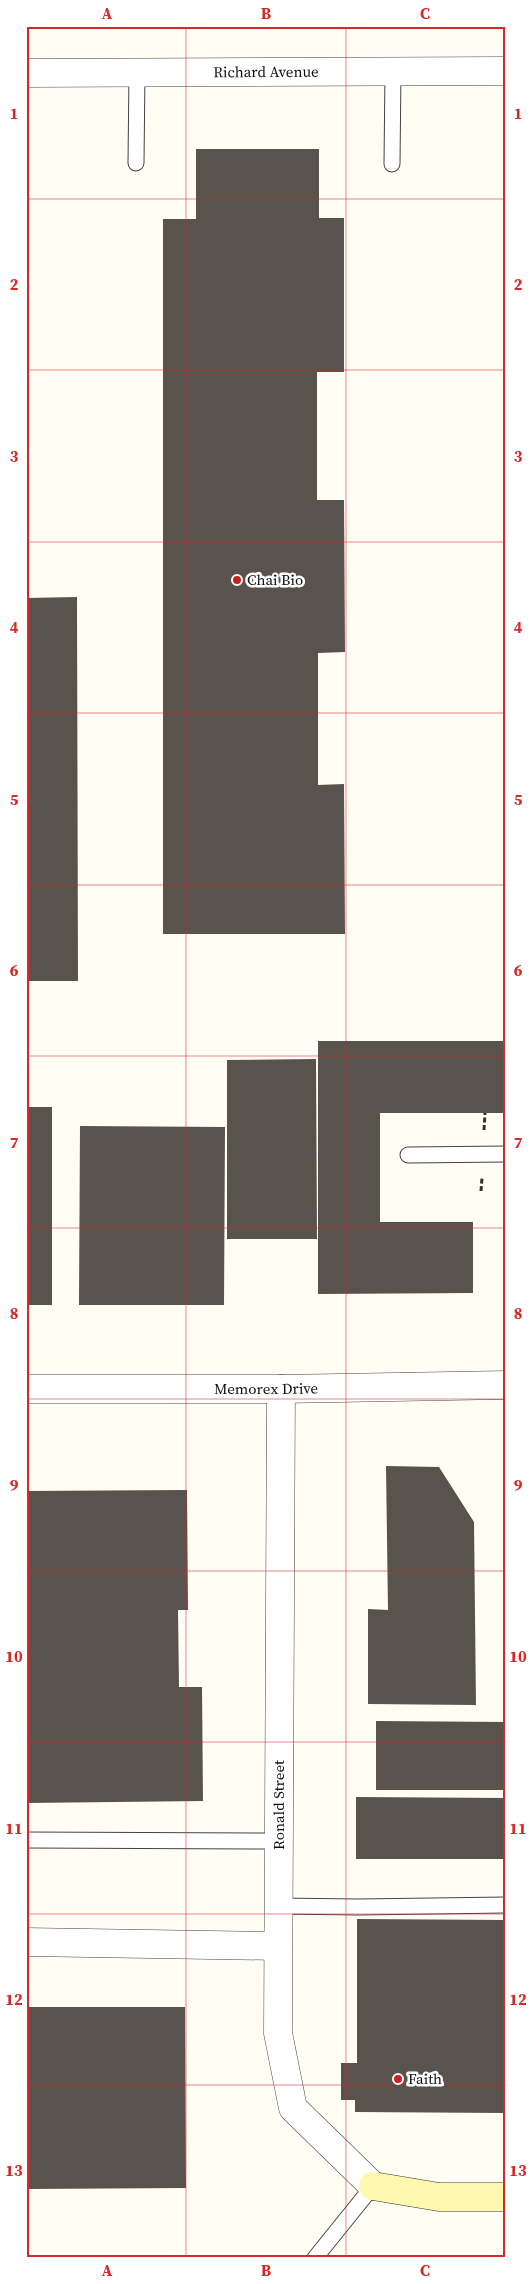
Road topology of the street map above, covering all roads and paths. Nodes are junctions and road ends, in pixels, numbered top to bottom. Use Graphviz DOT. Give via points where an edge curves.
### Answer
graph roads {
  1 [pos="393,71"];
  2 [pos="506,71"];
  3 [pos="137,72"];
  4 [pos="26,73"];
  5 [pos="136,163"];
  6 [pos="392,164"];
  7 [pos="506,1154"];
  8 [pos="408,1155"];
  9 [pos="506,1385"];
  10 [pos="26,1389"];
  11 [pos="281,1389"];
  12 [pos="26,1840"];
  13 [pos="279,1842"];
  14 [pos="506,1905"];
  15 [pos="278,1906"];
  16 [pos="26,1942"];
  17 [pos="278,1946"];
  18 [pos="373,2186"];
  19 [pos="506,2197"];
  20 [pos="315,2258"];
  1 -- 2 [label="street, Richard Avenue"];
  1 -- 3 [label="street, Richard Avenue"];
  1 -- 6 [label="lane"];
  3 -- 4 [label="street, Richard Avenue"];
  3 -- 5 [label="lane"];
  7 -- 8 [label="lane"];
  9 -- 11 [label="street, Memorex Drive"];
  10 -- 11 [label="street, Memorex Drive"];
  11 -- 13 [label="street, Ronald Street"];
  12 -- 13 [label="lane"];
  13 -- 15 [label="street, Ronald Street"];
  14 -- 15 [label="lane"];
  15 -- 17 [label="street, Ronald Street"];
  16 -- 17 [label="street"];
  17 -- 18 [label="street, Ronald Street" via="278,2034 293,2108"];
  18 -- 19 [label="street" via="439,2197"];
  18 -- 20 [label="lane"];
}
